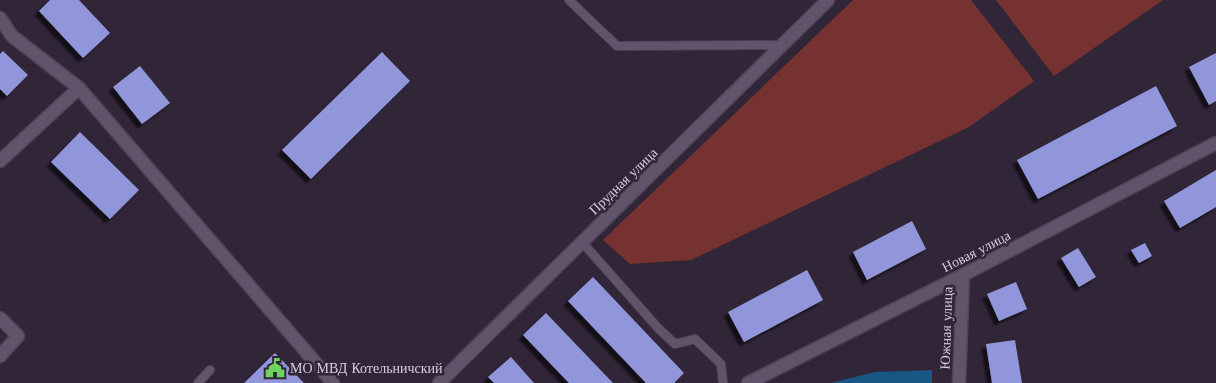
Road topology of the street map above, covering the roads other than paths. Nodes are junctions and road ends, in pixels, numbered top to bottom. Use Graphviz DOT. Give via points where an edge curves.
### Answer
graph roads {
  1 [pos="569,0"];
  2 [pos="828,0"];
  3 [pos="0,18"];
  4 [pos="783,45"];
  5 [pos="78,88"];
  6 [pos="1216,143"];
  7 [pos="0,161"];
  8 [pos="582,242"];
  9 [pos="963,275"];
  10 [pos="0,318"];
  11 [pos="0,356"];
  12 [pos="210,370"];
  13 [pos="198,383"];
  14 [pos="333,383"];
  15 [pos="438,383"];
  16 [pos="723,383"];
  17 [pos="748,383"];
  18 [pos="960,383"];
  1 -- 4 [label="lane" via="617,46"];
  2 -- 4 [label="street, Прудная улица"];
  3 -- 5 [label="street" via="12,36"];
  4 -- 8 [label="street, Прудная улица"];
  5 -- 7 [label="street"];
  5 -- 14 [label="street"];
  6 -- 9 [label="street, Новая улица"];
  8 -- 15 [label="street, Прудная улица"];
  8 -- 16 [label="lane" via="675,344 695,339 722,364"];
  9 -- 17 [label="street, Новая улица"];
  9 -- 18 [label="street, Южная улица"];
  10 -- 11 [label="street" via="18,336"];
  12 -- 13 [label="lane"];
}
